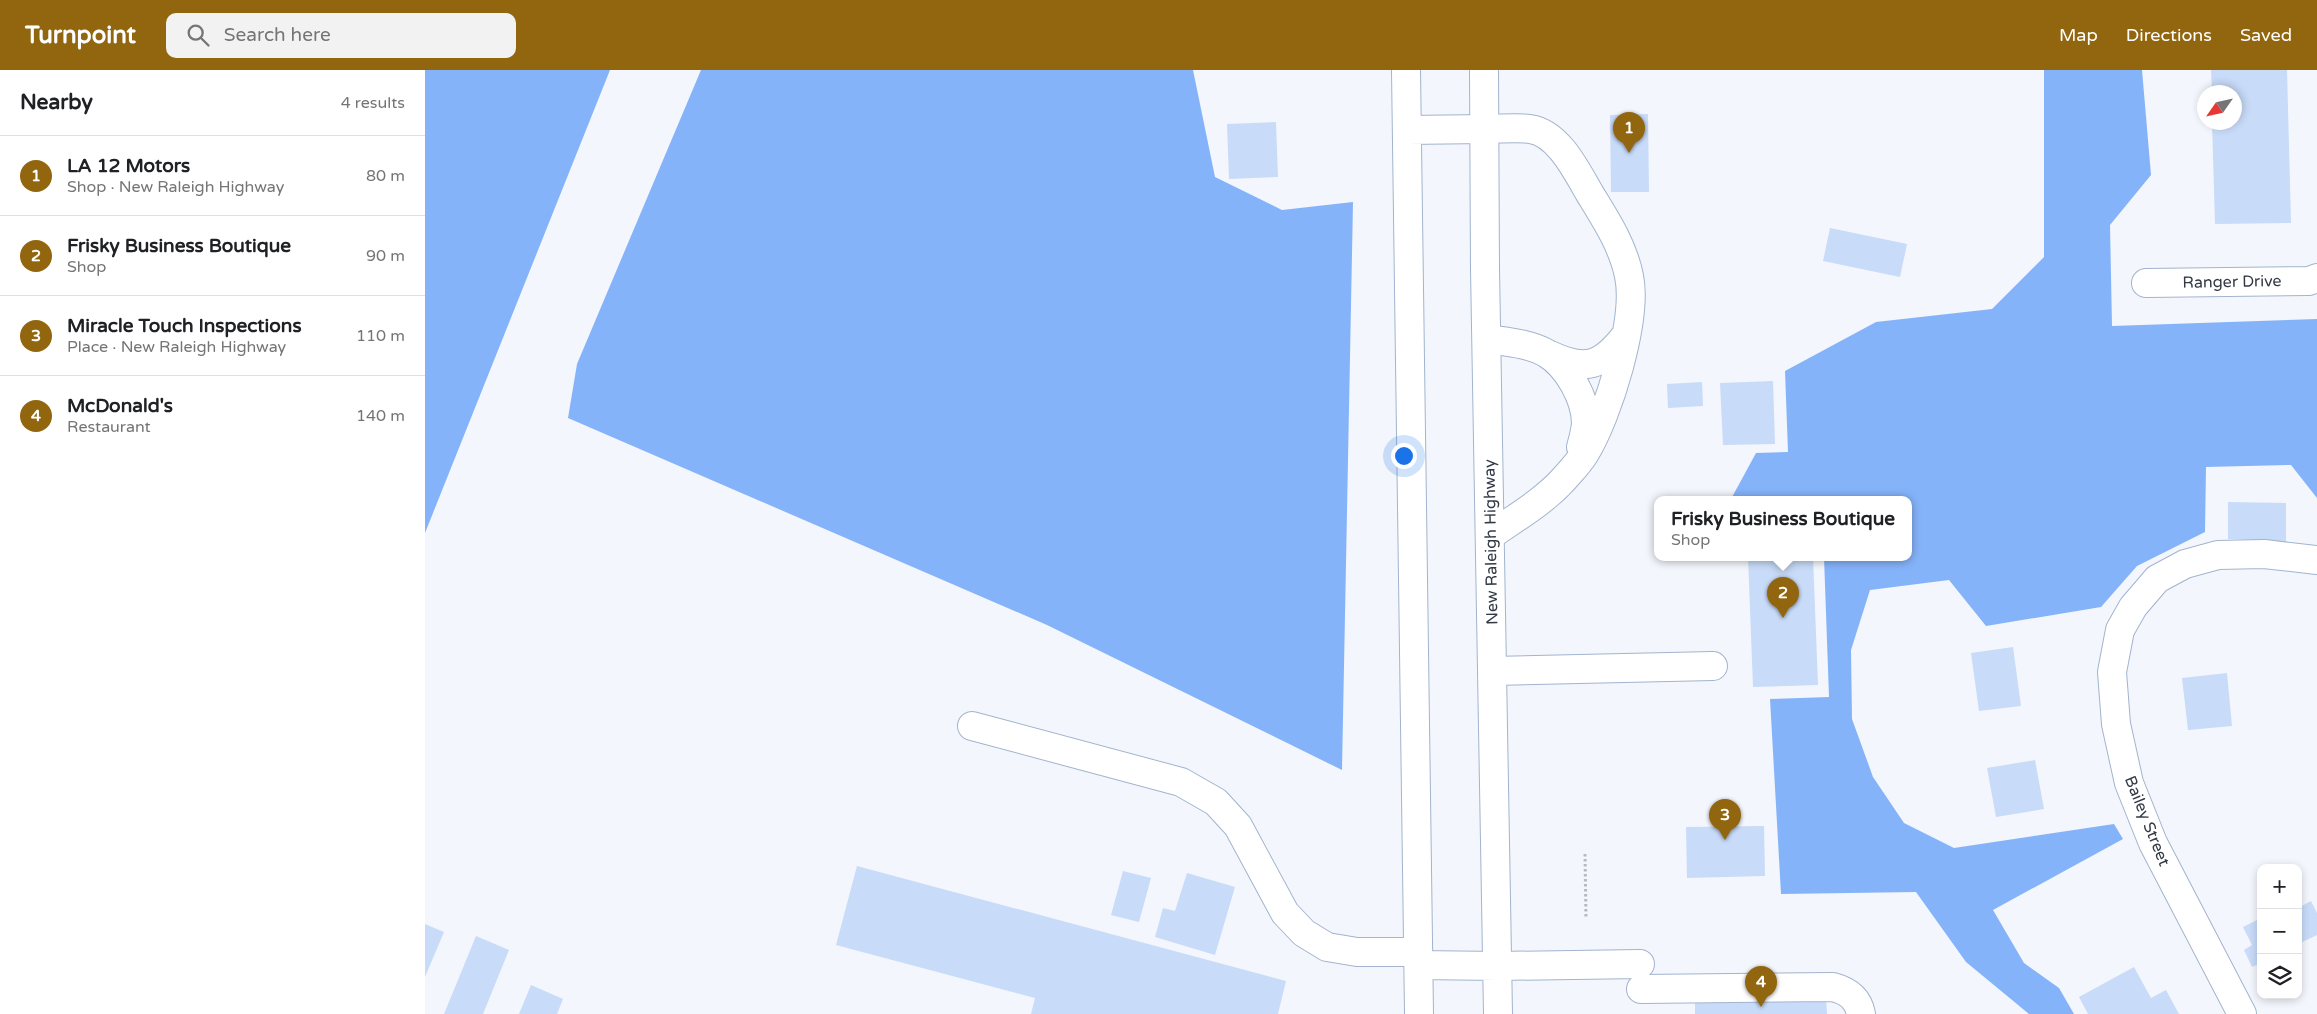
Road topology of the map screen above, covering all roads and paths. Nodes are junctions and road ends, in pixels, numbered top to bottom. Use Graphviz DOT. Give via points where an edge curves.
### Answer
graph roads {
  1 [pos="1406,70"];
  2 [pos="1484,70"];
  3 [pos="1485,129"];
  4 [pos="1407,130"];
  5 [pos="2317,278"];
  6 [pos="2146,283"];
  7 [pos="1627,335"];
  8 [pos="1487,339"];
  9 [pos="1547,354"];
  10 [pos="1562,481"];
  11 [pos="1491,535"];
  12 [pos="2317,560"];
  13 [pos="1713,666"];
  14 [pos="1493,671"];
  15 [pos="973,726"];
  16 [pos="1585,854"];
  17 [pos="1586,919"];
  18 [pos="1419,959"];
  19 [pos="1498,966"];
  20 [pos="1419,1014"];
  21 [pos="1498,1014"];
  22 [pos="1861,1014"];
  23 [pos="2242,1014"];
  1 -- 4 [label="main road"];
  2 -- 3 [label="main road, New Raleigh Highway"];
  3 -- 4 [label="main road"];
  3 -- 7 [label="main road" via="1531,129 1555,142 1565,155 1605,218 1624,257 1631,296"];
  3 -- 8 [label="main road, New Raleigh Highway"];
  4 -- 18 [label="main road"];
  5 -- 6 [label="main road, Ranger Drive" via="2309,281"];
  7 -- 9 [label="main road" via="1598,363 1581,366"];
  7 -- 10 [label="main road" via="1601,418 1585,453"];
  8 -- 9 [label="main road" via="1520,344"];
  8 -- 11 [label="main road, New Raleigh Highway"];
  9 -- 10 [label="main road" via="1567,373 1580,394 1586,424 1580,452"];
  10 -- 11 [label="main road" via="1534,506"];
  11 -- 14 [label="main road, New Raleigh Highway"];
  12 -- 23 [label="main road, Bailey Street" via="2264,554 2218,555 2185,564 2157,579 2133,607 2120,630 2112,672 2116,724 2129,783 2153,843"];
  13 -- 14 [label="main road"];
  14 -- 19 [label="main road, New Raleigh Highway"];
  15 -- 18 [label="main road" via="1181,782 1215,802 1238,826 1285,913 1304,933 1327,947"];
  16 -- 17 [label="path"];
  18 -- 19 [label="main road"];
  18 -- 20 [label="main road"];
  19 -- 21 [label="main road, New Raleigh Highway"];
  19 -- 22 [label="main road" via="1833,986 1854,998"];
}
